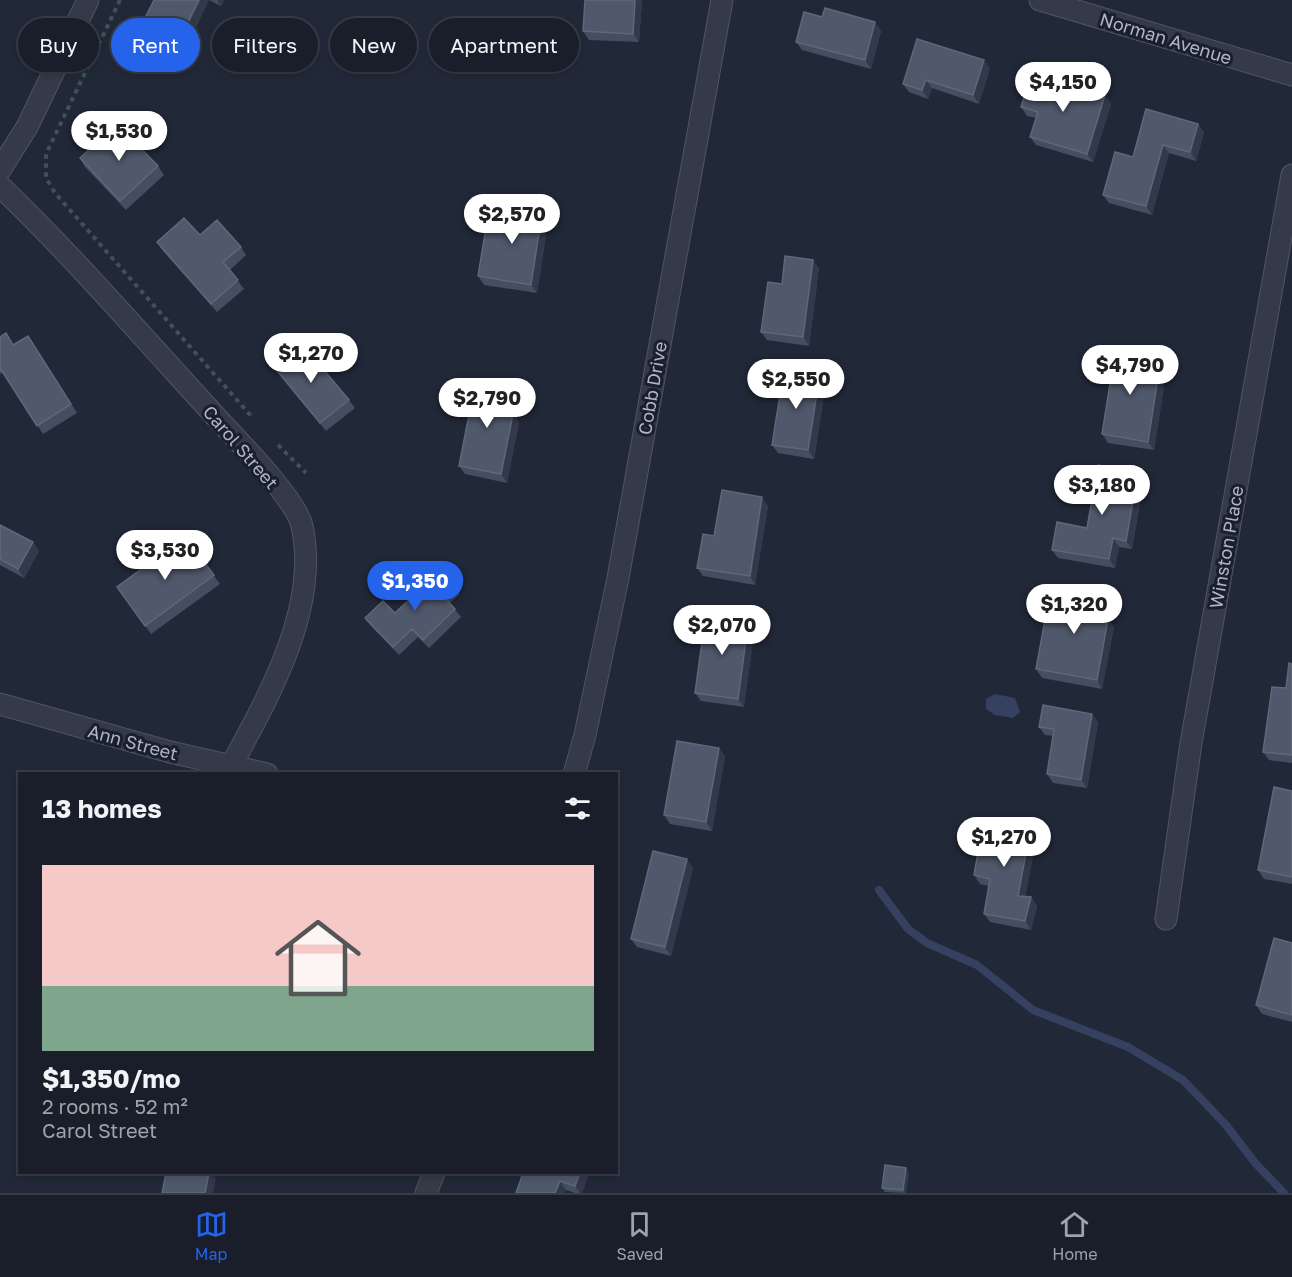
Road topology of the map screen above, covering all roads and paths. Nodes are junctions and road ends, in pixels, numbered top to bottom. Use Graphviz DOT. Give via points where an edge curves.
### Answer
graph roads {
  1 [pos="88,0"];
  2 [pos="120,0"];
  3 [pos="722,0"];
  4 [pos="1040,0"];
  5 [pos="1292,75"];
  6 [pos="0,170"];
  7 [pos="1292,175"];
  8 [pos="0,186"];
  9 [pos="258,425"];
  10 [pos="274,441"];
  11 [pos="306,473"];
  12 [pos="0,704"];
  13 [pos="231,766"];
  14 [pos="258,772"];
  15 [pos="575,772"];
  16 [pos="1166,919"];
  17 [pos="434,1174"];
  18 [pos="426,1193"];
  1 -- 6 [label="street" via="27,127"];
  2 -- 9 [label="path" via="45,154 45,178"];
  3 -- 15 [label="street, Cobb Drive" via="618,578"];
  4 -- 5 [label="street, Norman Avenue"];
  7 -- 16 [label="street, Winston Place" via="1191,743"];
  8 -- 13 [label="street, Carol Street" via="237,440 293,507 302,525 304,563 296,620 274,685"];
  10 -- 11 [label="path"];
  12 -- 13 [label="street, Ann Street"];
  13 -- 14 [label="street, Ann Street"];
  17 -- 18 [label="street"];
}
